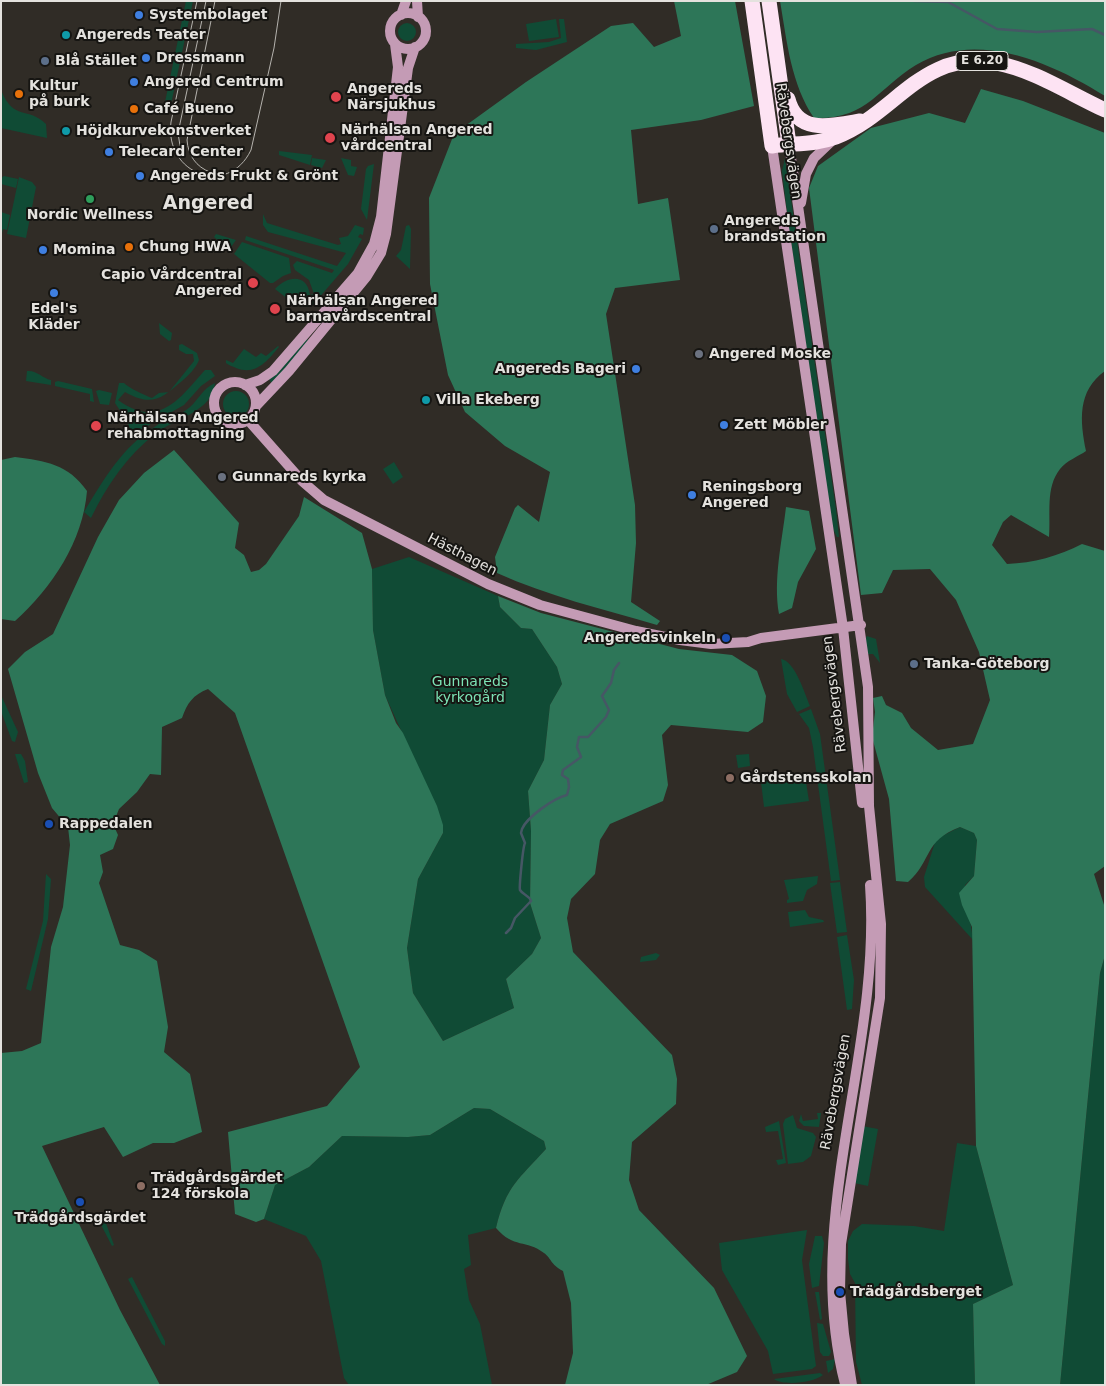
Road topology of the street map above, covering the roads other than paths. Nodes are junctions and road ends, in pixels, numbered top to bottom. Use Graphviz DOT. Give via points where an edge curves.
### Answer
graph roads {
  1 [pos="406,1"];
  2 [pos="417,1"];
  3 [pos="752,1"];
  4 [pos="769,1"];
  5 [pos="401,15"];
  6 [pos="418,17"];
  7 [pos="395,44"];
  8 [pos="415,47"];
  9 [pos="778,66"];
  10 [pos="1105,110"];
  11 [pos="867,119"];
  12 [pos="836,137"];
  13 [pos="789,144"];
  14 [pos="772,146"];
  15 [pos="801,221"];
  16 [pos="246,385"];
  17 [pos="256,406"];
  18 [pos="248,420"];
  19 [pos="860,625"];
  20 [pos="843,628"];
  21 [pos="846,1385"];
  22 [pos="852,1385"];
  1 -- 5 [label="street"];
  2 -- 6 [label="street"];
  3 -- 14 [label="highway, Rävebergsvägen"];
  4 -- 9 [label="highway, Rävebergsvägen / E 6.20"];
  5 -- 6 [label="street"];
  5 -- 7 [label="street" via="390,29"];
  6 -- 8 [label="street" via="424,24 425,34"];
  7 -- 8 [label="street"];
  7 -- 16 [label="street" via="398,67 381,217 374,244 358,273 273,371"];
  8 -- 17 [label="street" via="408,68 381,253 362,282"];
  9 -- 11 [label="highway, E 6.20" via="790,108 801,122 831,125"];
  9 -- 13 [label="highway, Rävebergsvägen / E 6.20"];
  10 -- 11 [label="highway, E 6.20" via="1023,71 978,61 956,62 935,69 918,78"];
  11 -- 12 [label="highway, E 6.20"];
  12 -- 13 [label="highway, E 6.20" via="820,142"];
  12 -- 15 [label="street, Rävebergsvägen" via="814,158 806,174"];
  13 -- 14 [label="highway, E 6.20"];
  13 -- 15 [label="street, Rävebergsvägen"];
  14 -- 20 [label="street, Rävebergsvägen"];
  15 -- 19 [label="street, Rävebergsvägen"];
  16 -- 17 [label="street" via="255,396"];
  16 -- 18 [label="street" via="236,383 224,387 217,395 215,406 225,421 239,424"];
  17 -- 18 [label="street"];
  18 -- 20 [label="street, Hästhagen" via="302,481 324,500 517,598 659,637 702,642"];
  19 -- 20 [label="street, Hästhagen"];
  19 -- 22 [label="street, Rävebergsvägen" via="868,687 869,806 881,924 881,959 880,998 841,1244 840,1292"];
  20 -- 21 [label="street, Rävebergsvägen" via="872,911 868,1006 844,1134 833,1250 834,1320"];
}
